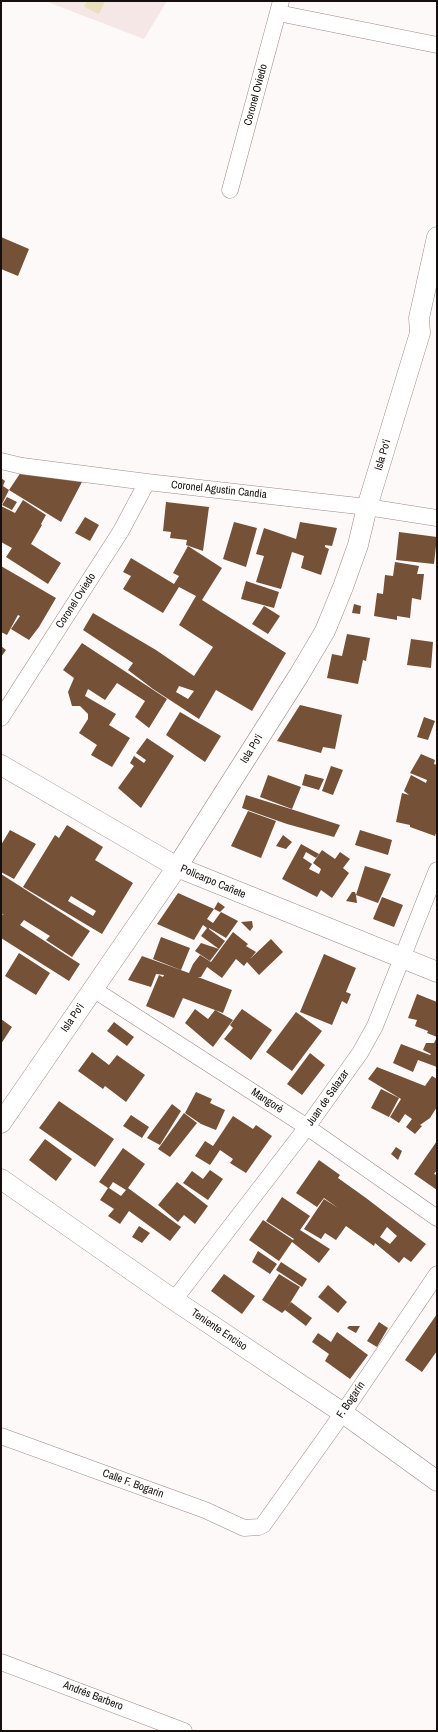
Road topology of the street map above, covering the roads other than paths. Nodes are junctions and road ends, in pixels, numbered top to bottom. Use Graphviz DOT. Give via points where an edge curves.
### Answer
graph roads {
  1 [pos="280,7"];
  2 [pos="437,45"];
  3 [pos="230,190"];
  4 [pos="437,238"];
  5 [pos="437,297"];
  6 [pos="420,333"];
  7 [pos="1,461"];
  8 [pos="147,482"];
  9 [pos="367,507"];
  10 [pos="437,518"];
  11 [pos="1,718"];
  12 [pos="1,765"];
  13 [pos="177,867"];
  14 [pos="437,870"];
  15 [pos="402,958"];
  16 [pos="437,972"];
  17 [pos="94,989"];
  18 [pos="1,1123"];
  19 [pos="307,1128"];
  20 [pos="1,1179"];
  21 [pos="437,1218"];
  22 [pos="437,1274"];
  23 [pos="174,1300"];
  24 [pos="343,1414"];
  25 [pos="1,1436"];
  26 [pos="437,1481"];
  27 [pos="263,1525"];
  28 [pos="1,1662"];
  29 [pos="184,1731"];
  1 -- 2 [label="street"];
  1 -- 3 [label="street, Coronel Oviedo"];
  4 -- 6 [label="street, Isla Po'i" via="419,318"];
  5 -- 6 [label="street, Isla Po'i" via="426,326"];
  6 -- 9 [label="street, Isla Po'i"];
  7 -- 8 [label="street, Coronel Agustin Candia"];
  8 -- 9 [label="street, Coronel Agustin Candia"];
  8 -- 11 [label="street, Coronel Oviedo" via="122,531"];
  9 -- 10 [label="street, Coronel Agustin Candia"];
  9 -- 13 [label="street, Isla Po'i" via="358,545 325,631"];
  12 -- 13 [label="street, Policarpo Cañete"];
  13 -- 15 [label="street, Policarpo Cañete"];
  13 -- 17 [label="street, Isla Po'i"];
  14 -- 15 [label="street, Juan de Salazar"];
  15 -- 16 [label="street, Policarpo Cañete"];
  15 -- 19 [label="street, Juan de Salazar" via="375,1026 360,1053"];
  17 -- 18 [label="street, Isla Po'i"];
  17 -- 19 [label="street, Mangoré"];
  19 -- 21 [label="street, Mangoré"];
  19 -- 23 [label="street, Juan de Salazar"];
  20 -- 23 [label="street, Teniente Enciso"];
  22 -- 24 [label="street, F. Bogarín"];
  23 -- 24 [label="street, Teniente Enciso"];
  24 -- 26 [label="street, Teniente Enciso"];
  24 -- 27 [label="street, F. Bogarín"];
  25 -- 27 [label="street, Calle F. Bogarin" via="205,1510 244,1528"];
  28 -- 29 [label="street, Andrés Barbero"];
}
